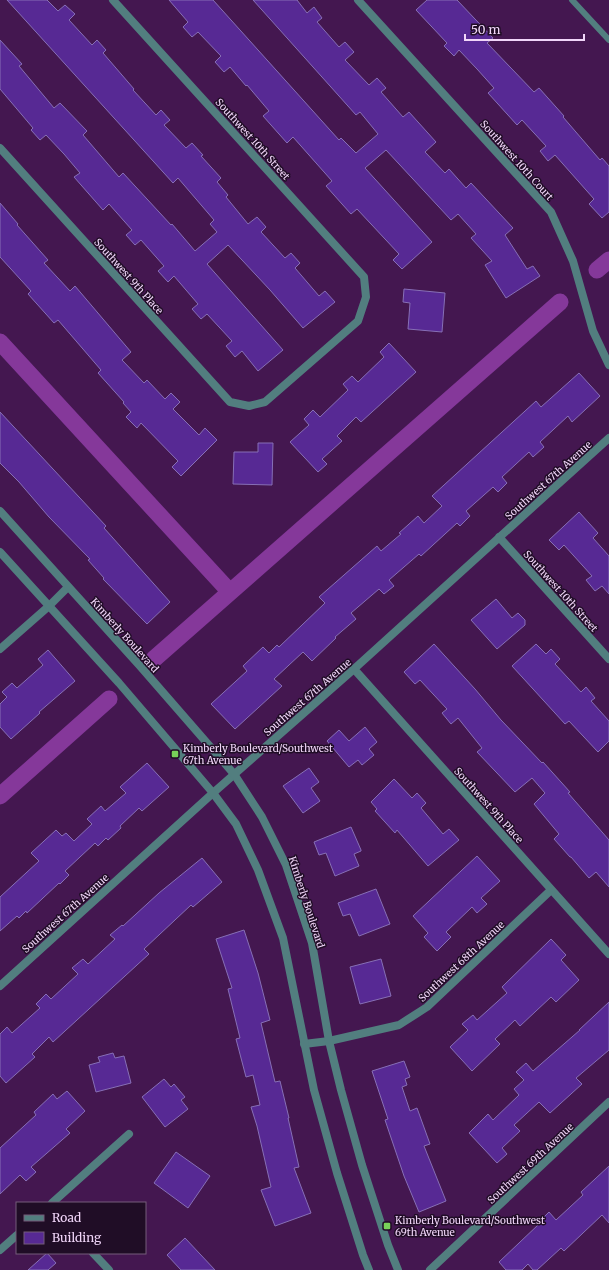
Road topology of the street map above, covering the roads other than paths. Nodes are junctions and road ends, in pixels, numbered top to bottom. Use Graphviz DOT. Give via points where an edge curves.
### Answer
graph roads {
  1 [pos="113,0"];
  2 [pos="358,0"];
  3 [pos="572,0"];
  4 [pos="609,40"];
  5 [pos="0,148"];
  6 [pos="609,365"];
  7 [pos="250,406"];
  8 [pos="609,438"];
  9 [pos="0,511"];
  10 [pos="499,538"];
  11 [pos="0,552"];
  12 [pos="68,587"];
  13 [pos="49,606"];
  14 [pos="0,649"];
  15 [pos="609,659"];
  16 [pos="354,669"];
  17 [pos="234,774"];
  18 [pos="213,793"];
  19 [pos="552,890"];
  20 [pos="609,954"];
  21 [pos="0,986"];
  22 [pos="329,1041"];
  23 [pos="304,1044"];
  24 [pos="609,1102"];
  25 [pos="128,1134"];
  26 [pos="53,1202"];
  27 [pos="16,1236"];
  28 [pos="0,1250"];
  29 [pos="94,1254"];
  30 [pos="109,1270"];
  31 [pos="369,1270"];
  32 [pos="398,1270"];
  33 [pos="430,1270"];
  1 -- 7 [label="street, Southwest 10th Street" via="364,277 366,297 358,321 265,402"];
  2 -- 6 [label="street, Southwest 10th Court" via="551,212 573,261 593,331"];
  3 -- 4 [label="lane"];
  5 -- 7 [label="street, Southwest 9th Place" via="230,402"];
  8 -- 10 [label="street, Southwest 67th Avenue"];
  9 -- 12 [label="street, Kimberly Boulevard"];
  10 -- 15 [label="street, Southwest 10th Street"];
  10 -- 16 [label="street, Southwest 67th Avenue"];
  11 -- 13 [label="street"];
  12 -- 13 [label="street"];
  12 -- 17 [label="street, Kimberly Boulevard"];
  13 -- 14 [label="street"];
  13 -- 18 [label="street"];
  16 -- 17 [label="street, Southwest 67th Avenue"];
  16 -- 19 [label="street, Southwest 9th Place"];
  17 -- 18 [label="street, Southwest 67th Avenue"];
  17 -- 22 [label="street, Kimberly Boulevard" via="262,816 286,865 312,943"];
  18 -- 21 [label="street, Southwest 67th Avenue"];
  18 -- 23 [label="street" via="236,824 258,870 281,932"];
  19 -- 20 [label="street, Southwest 9th Place"];
  19 -- 22 [label="street, Southwest 68th Avenue" via="427,1007 399,1025"];
  22 -- 23 [label="street, Southwest 68th Avenue"];
  22 -- 32 [label="street, Kimberly Boulevard" via="362,1165"];
  23 -- 31 [label="street" via="337,1173"];
  24 -- 33 [label="street, Southwest 69th Avenue"];
  25 -- 26 [label="street"];
  27 -- 28 [label="street"];
  29 -- 30 [label="street"];
}
